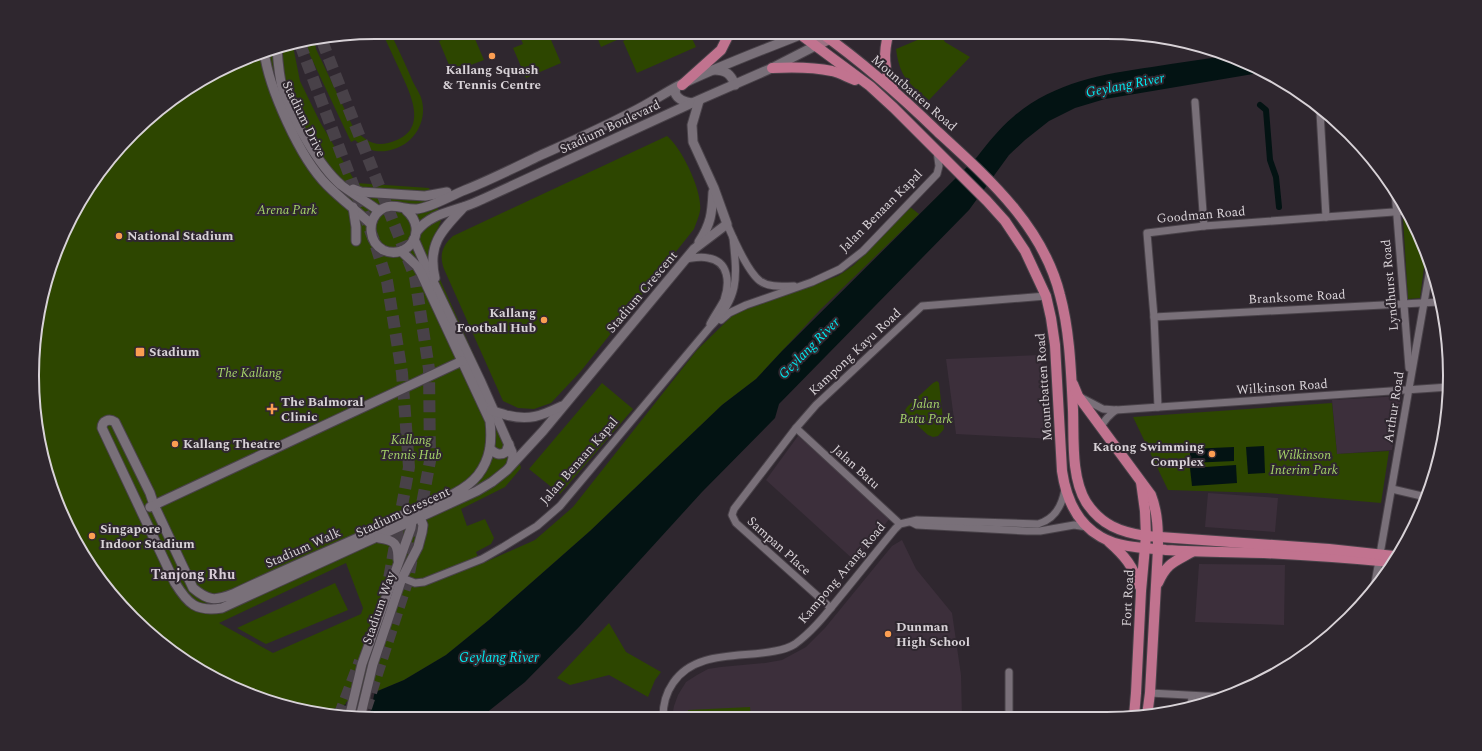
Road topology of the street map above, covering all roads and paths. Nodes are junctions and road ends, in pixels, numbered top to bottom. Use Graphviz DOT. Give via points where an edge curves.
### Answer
graph roads {
  1 [pos="726,39"];
  2 [pos="787,39"];
  3 [pos="807,39"];
  4 [pos="830,39"];
  5 [pos="887,39"];
  6 [pos="815,46"];
  7 [pos="277,54"];
  8 [pos="265,58"];
  9 [pos="772,68"];
  10 [pos="714,70"];
  11 [pos="734,85"];
  12 [pos="679,86"];
  13 [pos="870,86"];
  14 [pos="894,90"];
  15 [pos="696,102"];
  16 [pos="1195,102"];
  17 [pos="1320,117"];
  18 [pos="937,151"];
  19 [pos="341,184"];
  20 [pos="478,185"];
  21 [pos="714,188"];
  22 [pos="1396,203"];
  23 [pos="353,207"];
  24 [pos="464,207"];
  25 [pos="406,210"];
  26 [pos="379,211"];
  27 [pos="1396,212"];
  28 [pos="1400,212"];
  29 [pos="1326,217"];
  30 [pos="371,224"];
  31 [pos="727,224"];
  32 [pos="1204,226"];
  33 [pos="416,235"];
  34 [pos="733,238"];
  35 [pos="356,241"];
  36 [pos="694,249"];
  37 [pos="401,251"];
  38 [pos="686,259"];
  39 [pos="1429,278"];
  40 [pos="800,286"];
  41 [pos="440,296"];
  42 [pos="1046,296"];
  43 [pos="1435,302"];
  44 [pos="1425,303"];
  45 [pos="1403,305"];
  46 [pos="1154,317"];
  47 [pos="704,334"];
  48 [pos="462,361"];
  49 [pos="1410,377"];
  50 [pos="1071,381"];
  51 [pos="1442,387"];
  52 [pos="1409,390"];
  53 [pos="1078,396"];
  54 [pos="567,403"];
  55 [pos="483,406"];
  56 [pos="1158,407"];
  57 [pos="1116,410"];
  58 [pos="493,411"];
  59 [pos="106,421"];
  60 [pos="1102,427"];
  61 [pos="796,428"];
  62 [pos="508,444"];
  63 [pos="490,449"];
  64 [pos="511,465"];
  65 [pos="1141,482"];
  66 [pos="1065,487"];
  67 [pos="1392,489"];
  68 [pos="1420,496"];
  69 [pos="154,505"];
  70 [pos="412,511"];
  71 [pos="141,512"];
  72 [pos="732,515"];
  73 [pos="416,520"];
  74 [pos="911,522"];
  75 [pos="900,524"];
  76 [pos="1089,528"];
  77 [pos="1146,536"];
  78 [pos="1158,537"];
  79 [pos="378,538"];
  80 [pos="1106,539"];
  81 [pos="1145,548"];
  82 [pos="1158,549"];
  83 [pos="1192,552"];
  84 [pos="1380,557"];
  85 [pos="1389,557"];
  86 [pos="1387,560"];
  87 [pos="398,562"];
  88 [pos="1376,575"];
  89 [pos="402,578"];
  90 [pos="1156,590"];
  91 [pos="1141,591"];
  92 [pos="831,608"];
  93 [pos="1009,672"];
  94 [pos="1150,693"];
  95 [pos="1192,696"];
  96 [pos="1208,696"];
  97 [pos="1192,701"];
  98 [pos="1149,709"];
  99 [pos="1134,710"];
  100 [pos="351,711"];
  101 [pos="362,711"];
  102 [pos="664,712"];
  103 [pos="1009,712"];
  1 -- 12 [label="main road" via="721,50"];
  2 -- 10 [label="street, Stadium Boulevard"];
  3 -- 6 [label="main road, Mountbatten Road"];
  4 -- 6 [label="main road"];
  4 -- 14 [label="main road, Mountbatten Road"];
  5 -- 14 [label="main road" via="885,66"];
  6 -- 9 [label="street, Stadium Boulevard"];
  6 -- 13 [label="main road, Mountbatten Road"];
  7 -- 19 [label="street, Stadium Drive" via="283,91 295,119 319,160"];
  8 -- 23 [label="street, Stadium Drive" via="274,89 300,147 328,186"];
  9 -- 11 [label="street, Stadium Boulevard"];
  9 -- 13 [label="main road" via="833,72"];
  10 -- 11 [label="street" via="726,72 732,77"];
  10 -- 12 [label="street, Stadium Boulevard"];
  11 -- 15 [label="street, Stadium Boulevard"];
  12 -- 15 [label="street" via="674,93 680,100"];
  12 -- 20 [label="street, Stadium Boulevard" via="634,112"];
  13 -- 18 [label="main road, Mountbatten Road"];
  14 -- 50 [label="main road, Mountbatten Road" via="996,187 1018,211 1038,242 1050,264 1060,293"];
  15 -- 21 [label="street" via="692,125 693,142"];
  15 -- 24 [label="street, Stadium Boulevard"];
  16 -- 32 [label="street"];
  17 -- 29 [label="street"];
  18 -- 40 [label="street, Jalan Benaan Kapal" via="939,166 936,174 863,251 840,269"];
  18 -- 42 [label="main road, Mountbatten Road" via="1005,221 1025,251"];
  19 -- 20 [label="street" via="361,192 425,196"];
  19 -- 26 [label="street, Stadium Drive"];
  20 -- 25 [label="street, Stadium Boulevard" via="422,208"];
  21 -- 31 [label="street, Jalan Benaan Kapal"];
  21 -- 36 [label="street" via="710,223"];
  22 -- 27 [label="street, Lyndhurst Road"];
  23 -- 30 [label="street, Stadium Drive"];
  23 -- 35 [label="street"];
  24 -- 33 [label="street, Stadium Boulevard" via="432,217 422,225"];
  24 -- 41 [label="street" via="448,224 435,244 433,267"];
  25 -- 26 [label="street, Stadium Boulevard" via="395,206"];
  25 -- 33 [label="street" via="414,219"];
  26 -- 30 [label="street"];
  27 -- 28 [label="street, Goodman Road"];
  27 -- 29 [label="street, Goodman Road"];
  27 -- 45 [label="street, Lyndhurst Road"];
  29 -- 32 [label="street, Goodman Road"];
  30 -- 37 [label="street" via="372,238 379,246 389,252"];
  31 -- 34 [label="street, Jalan Benaan Kapal"];
  31 -- 36 [label="street, Stadium Crescent"];
  32 -- 46 [label="street, Goodman Road" via="1147,233"];
  33 -- 37 [label="street, Stadium Boulevard" via="409,246"];
  33 -- 41 [label="street"];
  34 -- 40 [label="street, Jalan Benaan Kapal" via="760,282 776,286"];
  34 -- 47 [label="street, Jalan Benaan Kapal" via="736,269 734,289 722,315"];
  36 -- 38 [label="street, Stadium Crescent"];
  37 -- 48 [label="street, Stadium Walk" via="421,273"];
  38 -- 47 [label="street" via="709,258 718,262 727,274 728,282 723,300"];
  38 -- 54 [label="street, Stadium Crescent"];
  39 -- 44 [label="street, Arthur Road"];
  40 -- 47 [label="street, Jalan Benaan Kapal" via="729,313"];
  41 -- 58 [label="street"];
  42 -- 61 [label="street, Kampong Kayu Road" via="922,306 816,405"];
  42 -- 66 [label="main road, Mountbatten Road" via="1055,345"];
  43 -- 44 [label="street, Branksome Road"];
  44 -- 45 [label="street, Branksome Road"];
  44 -- 49 [label="street, Arthur Road"];
  45 -- 46 [label="street, Branksome Road"];
  45 -- 49 [label="street, Lyndhurst Road"];
  46 -- 56 [label="street, Goodman Road"];
  47 -- 89 [label="street, Jalan Benaan Kapal" via="560,506 537,526 482,559 424,582 415,583"];
  48 -- 55 [label="street, Stadium Walk"];
  48 -- 69 [label="street"];
  49 -- 52 [label="street, Arthur Road"];
  50 -- 53 [label="main road, Fort Road"];
  50 -- 77 [label="main road, Mountbatten Road" via="1076,471 1082,495 1096,514 1112,527"];
  51 -- 52 [label="street, Wilkinson Road"];
  52 -- 56 [label="street, Wilkinson Road"];
  52 -- 67 [label="street, Arthur Road"];
  53 -- 57 [label="street, Wilkinson Road" via="1103,409"];
  53 -- 60 [label="main road, Fort Road"];
  54 -- 58 [label="street" via="532,418"];
  54 -- 64 [label="street, Stadium Crescent"];
  55 -- 58 [label="street"];
  55 -- 63 [label="street, Stadium Walk" via="490,420"];
  56 -- 57 [label="street, Wilkinson Road"];
  57 -- 60 [label="street" via="1104,420"];
  58 -- 62 [label="street"];
  59 -- 69 [label="street, Stadium Walk" via="115,422"];
  59 -- 71 [label="street, Stadium Crescent" via="102,428"];
  60 -- 65 [label="main road, Fort Road"];
  61 -- 72 [label="street, Kampong Kayu Road"];
  61 -- 75 [label="street, Jalan Batu"];
  62 -- 63 [label="street" via="503,454"];
  62 -- 64 [label="street" via="513,458"];
  63 -- 70 [label="street, Stadium Walk" via="478,476 455,493"];
  64 -- 73 [label="street, Stadium Crescent" via="478,491"];
  65 -- 77 [label="main road, Fort Road"];
  65 -- 78 [label="main road, Fort Road" via="1151,495 1155,506"];
  66 -- 74 [label="street, Kampong Arang Road" via="1059,508 1050,519 1038,524 917,520"];
  66 -- 76 [label="main road, Mountbatten Road" via="1074,510"];
  67 -- 68 [label="street"];
  67 -- 84 [label="street, Arthur Road"];
  69 -- 70 [label="street, Stadium Walk" via="193,588 201,595 215,599 233,594"];
  69 -- 71 [label="street"];
  70 -- 73 [label="street, Stadium Way"];
  71 -- 79 [label="street, Stadium Crescent" via="182,596 196,607 212,610 222,608"];
  72 -- 92 [label="street, Sampan Place" via="736,523"];
  73 -- 79 [label="street, Stadium Crescent"];
  73 -- 87 [label="street, Stadium Way"];
  73 -- 89 [label="street, Stadium Way" via="423,525 422,532"];
  74 -- 75 [label="street, Kampong Arang Road"];
  74 -- 76 [label="street, Kampong Arang Road" via="917,525 1040,531 1074,524"];
  75 -- 92 [label="street, Kampong Arang Road"];
  76 -- 80 [label="main road, Mountbatten Road"];
  77 -- 78 [label="main road, Mountbatten Road"];
  77 -- 81 [label="main road, Fort Road"];
  78 -- 82 [label="main road, Fort Road"];
  78 -- 84 [label="main road, Mountbatten Road"];
  79 -- 87 [label="street" via="389,539 395,544"];
  80 -- 81 [label="main road, Mountbatten Road"];
  80 -- 91 [label="main road" via="1129,562"];
  81 -- 82 [label="main road, Mountbatten Road"];
  81 -- 91 [label="main road, Fort Road"];
  82 -- 83 [label="main road, Mountbatten Road"];
  82 -- 90 [label="main road, Fort Road"];
  83 -- 84 [label="main road, Mountbatten Road"];
  83 -- 90 [label="main road" via="1171,563 1162,575"];
  84 -- 85 [label="main road, Mountbatten Road"];
  84 -- 86 [label="main road, Mountbatten Road"];
  84 -- 88 [label="street, Arthur Road"];
  87 -- 100 [label="street, Stadium Way" via="362,664"];
  89 -- 101 [label="street, Stadium Way" via="373,664"];
  90 -- 94 [label="main road, Fort Road"];
  91 -- 99 [label="main road, Fort Road"];
  92 -- 102 [label="street, Kampong Arang Road" via="816,626 793,646 766,653 705,660 687,670 678,676 670,688"];
  93 -- 103 [label="street"];
  94 -- 95 [label="street"];
  94 -- 98 [label="main road, Fort Road"];
  95 -- 96 [label="street"];
  95 -- 97 [label="street"];
}
